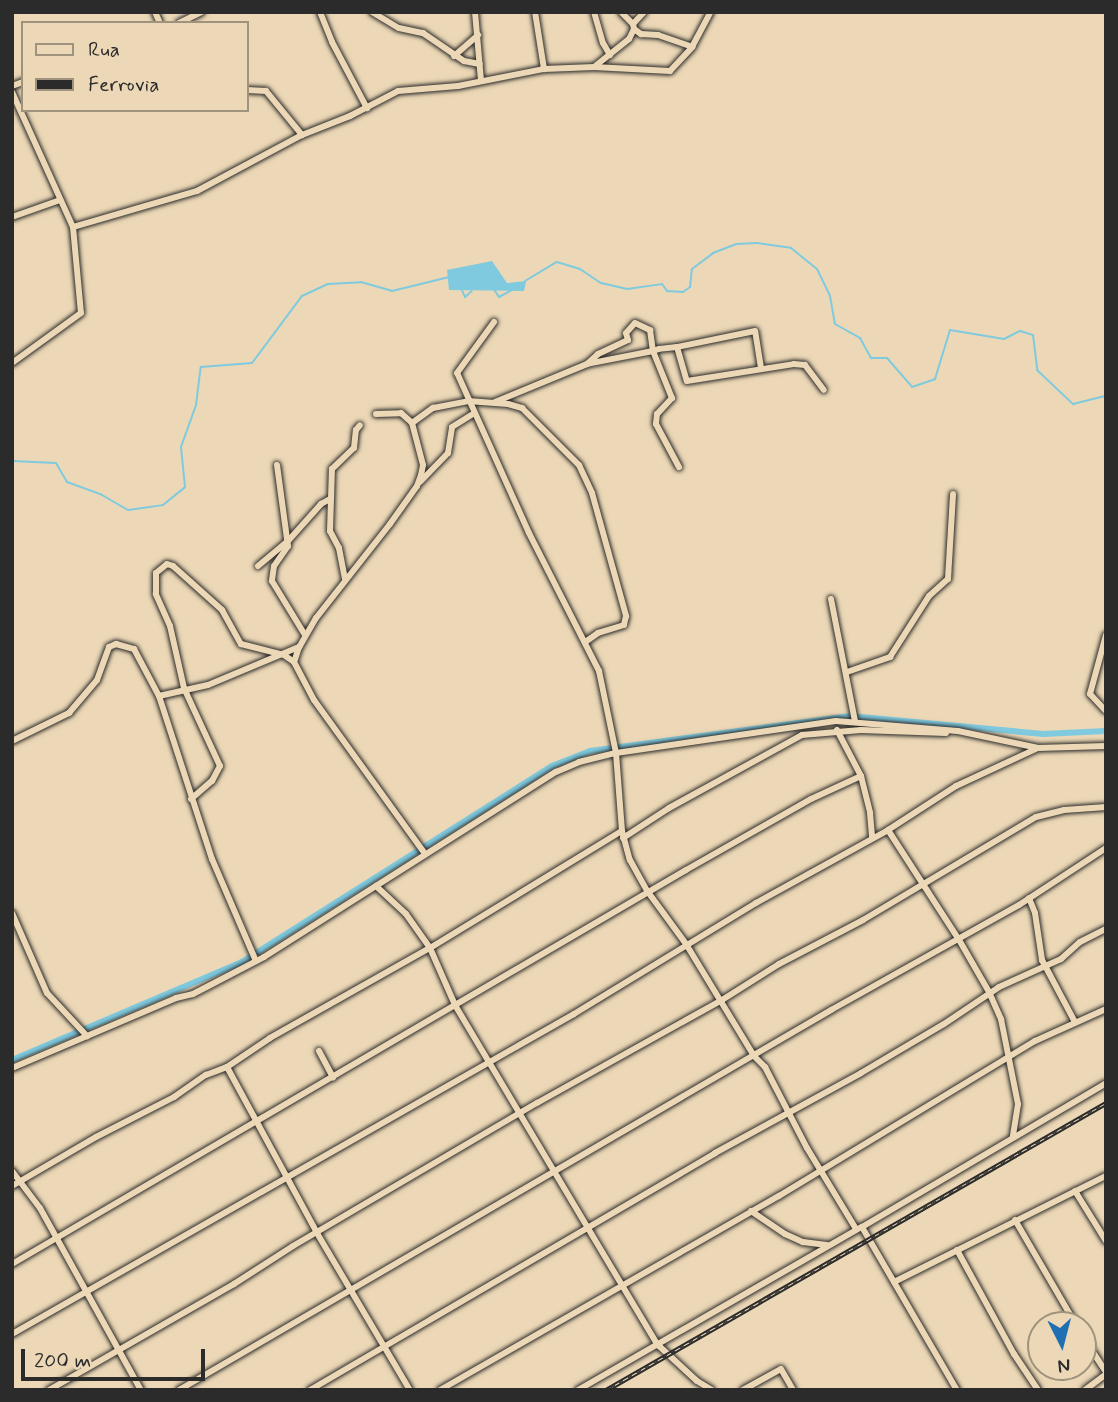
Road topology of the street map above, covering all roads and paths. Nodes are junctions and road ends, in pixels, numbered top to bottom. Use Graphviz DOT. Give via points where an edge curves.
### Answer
graph roads {
  1 [pos="202,12"];
  2 [pos="320,12"];
  3 [pos="372,12"];
  4 [pos="475,12"];
  5 [pos="535,12"];
  6 [pos="594,12"];
  7 [pos="621,12"];
  8 [pos="644,12"];
  9 [pos="711,12"];
  10 [pos="184,21"];
  11 [pos="634,26"];
  12 [pos="478,35"];
  13 [pos="692,47"];
  14 [pos="454,55"];
  15 [pos="610,55"];
  16 [pos="480,64"];
  17 [pos="594,67"];
  18 [pos="544,69"];
  19 [pos="481,81"];
  20 [pos="248,90"];
  21 [pos="12,92"];
  22 [pos="367,108"];
  23 [pos="302,135"];
  24 [pos="60,200"];
  25 [pos="12,217"];
  26 [pos="73,227"];
  27 [pos="494,322"];
  28 [pos="677,347"];
  29 [pos="653,351"];
  30 [pos="12,363"];
  31 [pos="587,364"];
  32 [pos="761,368"];
  33 [pos="824,390"];
  34 [pos="468,401"];
  35 [pos="492,404"];
  36 [pos="474,413"];
  37 [pos="376,414"];
  38 [pos="412,424"];
  39 [pos="360,425"];
  40 [pos="277,465"];
  41 [pos="678,467"];
  42 [pos="417,486"];
  43 [pos="953,494"];
  44 [pos="330,499"];
  45 [pos="288,541"];
  46 [pos="258,566"];
  47 [pos="345,579"];
  48 [pos="831,599"];
  49 [pos="305,635"];
  50 [pos="1106,635"];
  51 [pos="585,642"];
  52 [pos="299,647"];
  53 [pos="284,655"];
  54 [pos="294,662"];
  55 [pos="847,672"];
  56 [pos="184,688"];
  57 [pos="159,696"];
  58 [pos="1106,711"];
  59 [pos="836,721"];
  60 [pos="855,721"];
  61 [pos="837,730"];
  62 [pos="958,731"];
  63 [pos="12,741"];
  64 [pos="1106,746"];
  65 [pos="1038,748"];
  66 [pos="616,753"];
  67 [pos="861,776"];
  68 [pos="191,799"];
  69 [pos="1106,807"];
  70 [pos="888,830"];
  71 [pos="622,835"];
  72 [pos="872,838"];
  73 [pos="1106,848"];
  74 [pos="425,854"];
  75 [pos="923,884"];
  76 [pos="376,886"];
  77 [pos="648,892"];
  78 [pos="1029,898"];
  79 [pos="12,913"];
  80 [pos="1106,929"];
  81 [pos="958,939"];
  82 [pos="686,944"];
  83 [pos="430,948"];
  84 [pos="256,961"];
  85 [pos="1045,967"];
  86 [pos="989,992"];
  87 [pos="722,1000"];
  88 [pos="455,1005"];
  89 [pos="1106,1009"];
  90 [pos="1075,1022"];
  91 [pos="87,1036"];
  92 [pos="319,1051"];
  93 [pos="754,1056"];
  94 [pos="1010,1056"];
  95 [pos="489,1060"];
  96 [pos="227,1067"];
  97 [pos="12,1068"];
  98 [pos="333,1077"];
  99 [pos="1106,1083"];
  100 [pos="790,1112"];
  101 [pos="521,1114"];
  102 [pos="258,1121"];
  103 [pos="1013,1137"];
  104 [pos="821,1170"];
  105 [pos="12,1171"];
  106 [pos="552,1171"];
  107 [pos="1106,1176"];
  108 [pos="288,1177"];
  109 [pos="20,1181"];
  110 [pos="12,1186"];
  111 [pos="1075,1191"];
  112 [pos="751,1211"];
  113 [pos="1015,1220"];
  114 [pos="859,1228"];
  115 [pos="588,1230"];
  116 [pos="317,1233"];
  117 [pos="57,1240"];
  118 [pos="1106,1241"];
  119 [pos="828,1245"];
  120 [pos="957,1250"];
  121 [pos="12,1264"];
  122 [pos="894,1282"];
  123 [pos="624,1285"];
  124 [pos="352,1290"];
  125 [pos="85,1294"];
  126 [pos="1068,1311"];
  127 [pos="12,1334"];
  128 [pos="658,1345"];
  129 [pos="386,1347"];
  130 [pos="119,1348"];
  131 [pos="1106,1373"];
  132 [pos="708,1389"];
  133 [pos="49,1390"];
  134 [pos="141,1390"];
  135 [pos="179,1390"];
  136 [pos="310,1390"];
  137 [pos="410,1390"];
  138 [pos="440,1390"];
  139 [pos="578,1390"];
  140 [pos="743,1390"];
  141 [pos="793,1390"];
  142 [pos="957,1390"];
  143 [pos="1038,1390"];
  144 [pos="1085,1390"];
  1 -- 10 [label="street"];
  2 -- 22 [label="street"];
  3 -- 14 [label="street" via="399,28 423,33"];
  4 -- 12 [label="street"];
  5 -- 18 [label="street"];
  6 -- 15 [label="street"];
  7 -- 11 [label="street"];
  8 -- 11 [label="street"];
  9 -- 13 [label="street"];
  11 -- 13 [label="street" via="641,34"];
  11 -- 15 [label="street" via="629,40"];
  12 -- 14 [label="street"];
  12 -- 16 [label="street"];
  13 -- 17 [label="street" via="670,71"];
  14 -- 16 [label="street"];
  15 -- 17 [label="street"];
  16 -- 19 [label="street"];
  17 -- 18 [label="street"];
  18 -- 19 [label="street"];
  19 -- 22 [label="street" via="398,92"];
  20 -- 23 [label="street" via="265,91"];
  21 -- 24 [label="street"];
  22 -- 23 [label="street"];
  23 -- 26 [label="street" via="197,191"];
  24 -- 25 [label="street"];
  24 -- 26 [label="street"];
  26 -- 30 [label="street" via="81,313"];
  27 -- 34 [label="street" via="457,373"];
  28 -- 29 [label="street"];
  28 -- 32 [label="street" via="687,381"];
  28 -- 32 [label="street" via="755,331"];
  29 -- 31 [label="street"];
  29 -- 31 [label="street" via="650,330 635,323 626,333 628,340"];
  29 -- 41 [label="street" via="672,398 657,414 656,424"];
  31 -- 35 [label="street"];
  32 -- 33 [label="street" via="805,365"];
  34 -- 35 [label="street"];
  34 -- 36 [label="street"];
  34 -- 38 [label="street" via="433,408"];
  35 -- 51 [label="street" via="522,408 537,421 579,465 592,493 626,616 624,625"];
  36 -- 42 [label="street" via="452,427 448,453"];
  36 -- 51 [label="street"];
  37 -- 38 [label="street" via="401,413"];
  38 -- 42 [label="street" via="423,465"];
  39 -- 44 [label="street" via="354,448 332,469"];
  40 -- 45 [label="street"];
  42 -- 47 [label="street"];
  43 -- 55 [label="street" via="948,579 929,596 890,657"];
  44 -- 45 [label="street"];
  44 -- 47 [label="street" via="330,531 339,548"];
  45 -- 46 [label="street"];
  45 -- 49 [label="street" via="274,566 272,581"];
  47 -- 49 [label="street"];
  48 -- 55 [label="street"];
  49 -- 52 [label="street"];
  50 -- 58 [label="street" via="1090,694"];
  51 -- 66 [label="street" via="602,681"];
  52 -- 53 [label="street"];
  52 -- 54 [label="street"];
  53 -- 54 [label="street"];
  53 -- 56 [label="street" via="208,685"];
  53 -- 56 [label="street" via="241,644 222,610 167,564 156,573 156,594 170,626"];
  54 -- 74 [label="street" via="314,701"];
  55 -- 60 [label="street"];
  56 -- 57 [label="street"];
  56 -- 68 [label="street" via="220,766"];
  57 -- 63 [label="street" via="134,649 109,647 97,680 69,713"];
  57 -- 68 [label="street"];
  59 -- 60 [label="street"];
  59 -- 61 [label="street"];
  59 -- 66 [label="street"];
  60 -- 62 [label="street"];
  61 -- 62 [label="street"];
  61 -- 67 [label="street"];
  61 -- 71 [label="street" via="802,735 777,746"];
  62 -- 65 [label="street"];
  64 -- 65 [label="street"];
  65 -- 70 [label="street" via="956,786"];
  66 -- 71 [label="street"];
  66 -- 74 [label="street" via="556,772"];
  67 -- 72 [label="street"];
  67 -- 77 [label="street" via="811,799"];
  68 -- 84 [label="street"];
  69 -- 75 [label="street" via="1036,817"];
  70 -- 72 [label="street"];
  70 -- 75 [label="street"];
  71 -- 77 [label="street"];
  71 -- 83 [label="street"];
  72 -- 82 [label="street"];
  73 -- 78 [label="street"];
  74 -- 76 [label="street"];
  75 -- 81 [label="street"];
  75 -- 87 [label="street"];
  76 -- 83 [label="street" via="406,914"];
  76 -- 84 [label="street"];
  77 -- 82 [label="street"];
  77 -- 88 [label="street"];
  78 -- 81 [label="street"];
  78 -- 85 [label="street"];
  79 -- 91 [label="street" via="47,993"];
  80 -- 85 [label="street"];
  81 -- 86 [label="street"];
  81 -- 93 [label="street"];
  82 -- 87 [label="street"];
  82 -- 95 [label="street"];
  83 -- 88 [label="street"];
  83 -- 96 [label="street"];
  84 -- 91 [label="street" via="193,994"];
  85 -- 86 [label="street"];
  85 -- 90 [label="street"];
  86 -- 94 [label="street"];
  86 -- 100 [label="street" via="944,1024"];
  87 -- 93 [label="street"];
  87 -- 101 [label="street"];
  88 -- 95 [label="street"];
  88 -- 98 [label="street"];
  89 -- 90 [label="street"];
  90 -- 94 [label="street"];
  91 -- 97 [label="street"];
  92 -- 98 [label="street"];
  93 -- 100 [label="street" via="765,1066"];
  93 -- 106 [label="street"];
  94 -- 103 [label="street" via="1018,1104"];
  94 -- 104 [label="street"];
  95 -- 101 [label="street"];
  95 -- 108 [label="street"];
  96 -- 102 [label="street"];
  96 -- 109 [label="street"];
  98 -- 102 [label="street"];
  99 -- 103 [label="street"];
  100 -- 104 [label="street"];
  100 -- 115 [label="street"];
  101 -- 106 [label="street"];
  101 -- 116 [label="street"];
  102 -- 108 [label="street"];
  102 -- 117 [label="street"];
  103 -- 114 [label="street"];
  104 -- 112 [label="street"];
  104 -- 114 [label="street"];
  105 -- 109 [label="street"];
  106 -- 115 [label="street"];
  106 -- 124 [label="street"];
  107 -- 111 [label="street"];
  108 -- 116 [label="street"];
  108 -- 125 [label="street"];
  109 -- 110 [label="street"];
  109 -- 117 [label="street"];
  111 -- 113 [label="street"];
  111 -- 118 [label="street"];
  112 -- 119 [label="street" via="803,1242"];
  112 -- 123 [label="street"];
  113 -- 120 [label="street"];
  113 -- 126 [label="street"];
  114 -- 119 [label="street"];
  114 -- 122 [label="street"];
  115 -- 123 [label="street"];
  115 -- 129 [label="street"];
  116 -- 124 [label="street"];
  116 -- 130 [label="street"];
  117 -- 121 [label="street"];
  117 -- 125 [label="street"];
  119 -- 128 [label="street"];
  120 -- 122 [label="street"];
  120 -- 143 [label="street"];
  122 -- 142 [label="street"];
  123 -- 128 [label="street"];
  123 -- 138 [label="street"];
  124 -- 129 [label="street"];
  124 -- 135 [label="street"];
  125 -- 127 [label="street"];
  125 -- 130 [label="street"];
  128 -- 132 [label="street"];
  128 -- 139 [label="street"];
  129 -- 136 [label="street"];
  129 -- 137 [label="street"];
  130 -- 133 [label="street"];
  130 -- 134 [label="street"];
  131 -- 144 [label="street"];
  140 -- 141 [label="street" via="781,1369"];
}
